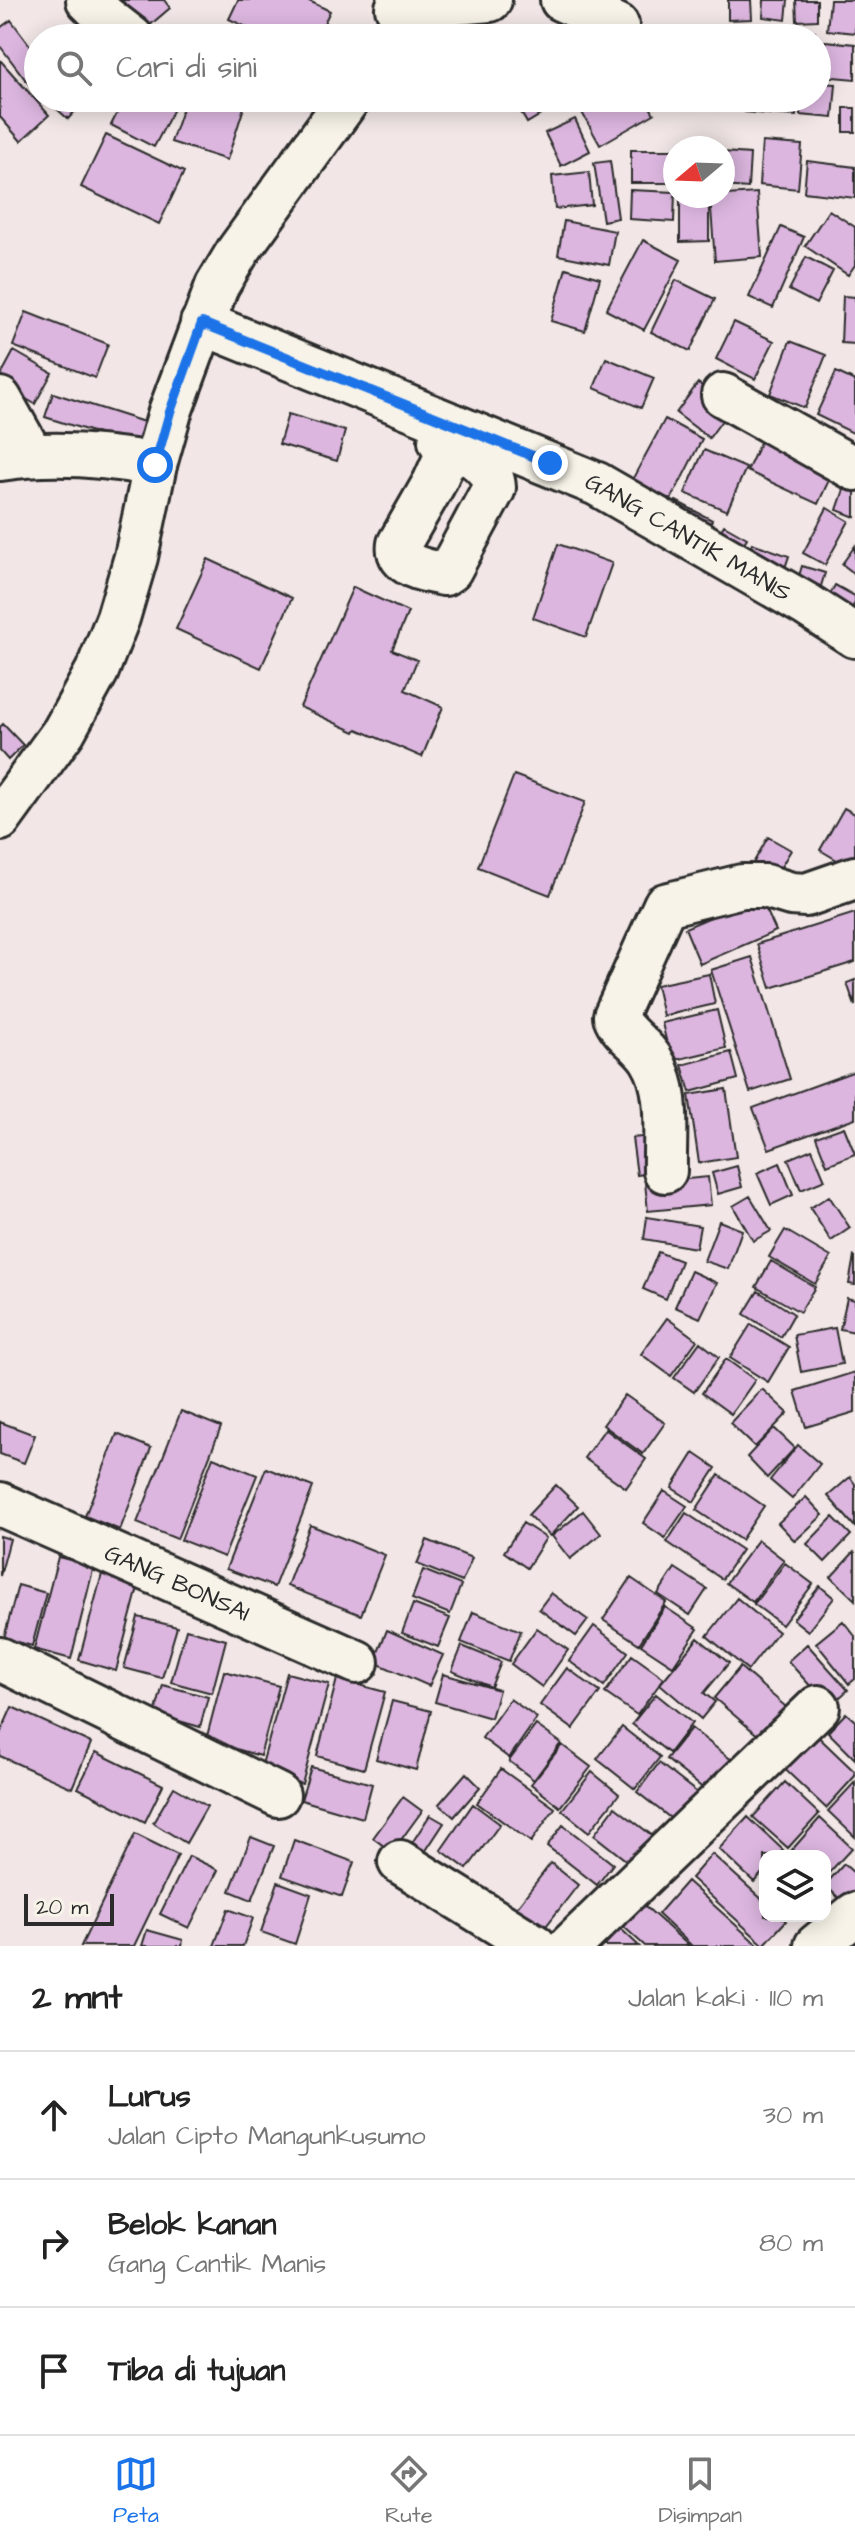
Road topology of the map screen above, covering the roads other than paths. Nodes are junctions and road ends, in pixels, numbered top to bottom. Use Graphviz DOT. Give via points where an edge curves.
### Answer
graph roads {
  1 [pos="88,0"];
  2 [pos="490,0"];
  3 [pos="562,0"];
  4 [pos="393,15"];
  5 [pos="114,24"];
  6 [pos="615,24"];
  7 [pos="332,112"];
  8 [pos="198,336"];
  9 [pos="723,395"];
  10 [pos="0,399"];
  11 [pos="451,445"];
  12 [pos="16,456"];
  13 [pos="155,465"];
  14 [pos="855,469"];
  15 [pos="855,636"];
  16 [pos="5,801"];
  17 [pos="855,878"];
  18 [pos="665,1171"];
  19 [pos="0,1504"];
  20 [pos="0,1659"];
  21 [pos="357,1662"];
  22 [pos="818,1707"];
  23 [pos="278,1795"];
  24 [pos="400,1862"];
  25 [pos="855,1914"];
  26 [pos="535,1946"];
  27 [pos="570,1946"];
  28 [pos="816,1946"];
  1 -- 5 [label="street"];
  2 -- 4 [label="street"];
  3 -- 6 [label="street"];
  7 -- 8 [label="street" via="217,286"];
  8 -- 11 [label="street"];
  8 -- 13 [label="street"];
  8 -- 15 [label="street, GANG CANTIK MANIS" via="597,484"];
  9 -- 14 [label="street"];
  10 -- 12 [label="street"];
  12 -- 13 [label="street" via="110,456"];
  13 -- 16 [label="street" via="136,557 97,671 64,731"];
  17 -- 18 [label="street" via="806,895 742,886 665,905 615,1016 659,1075"];
  19 -- 21 [label="street, GANG BONSAI"];
  20 -- 23 [label="street"];
  22 -- 27 [label="street"];
  24 -- 26 [label="street"];
  25 -- 28 [label="street"];
}
